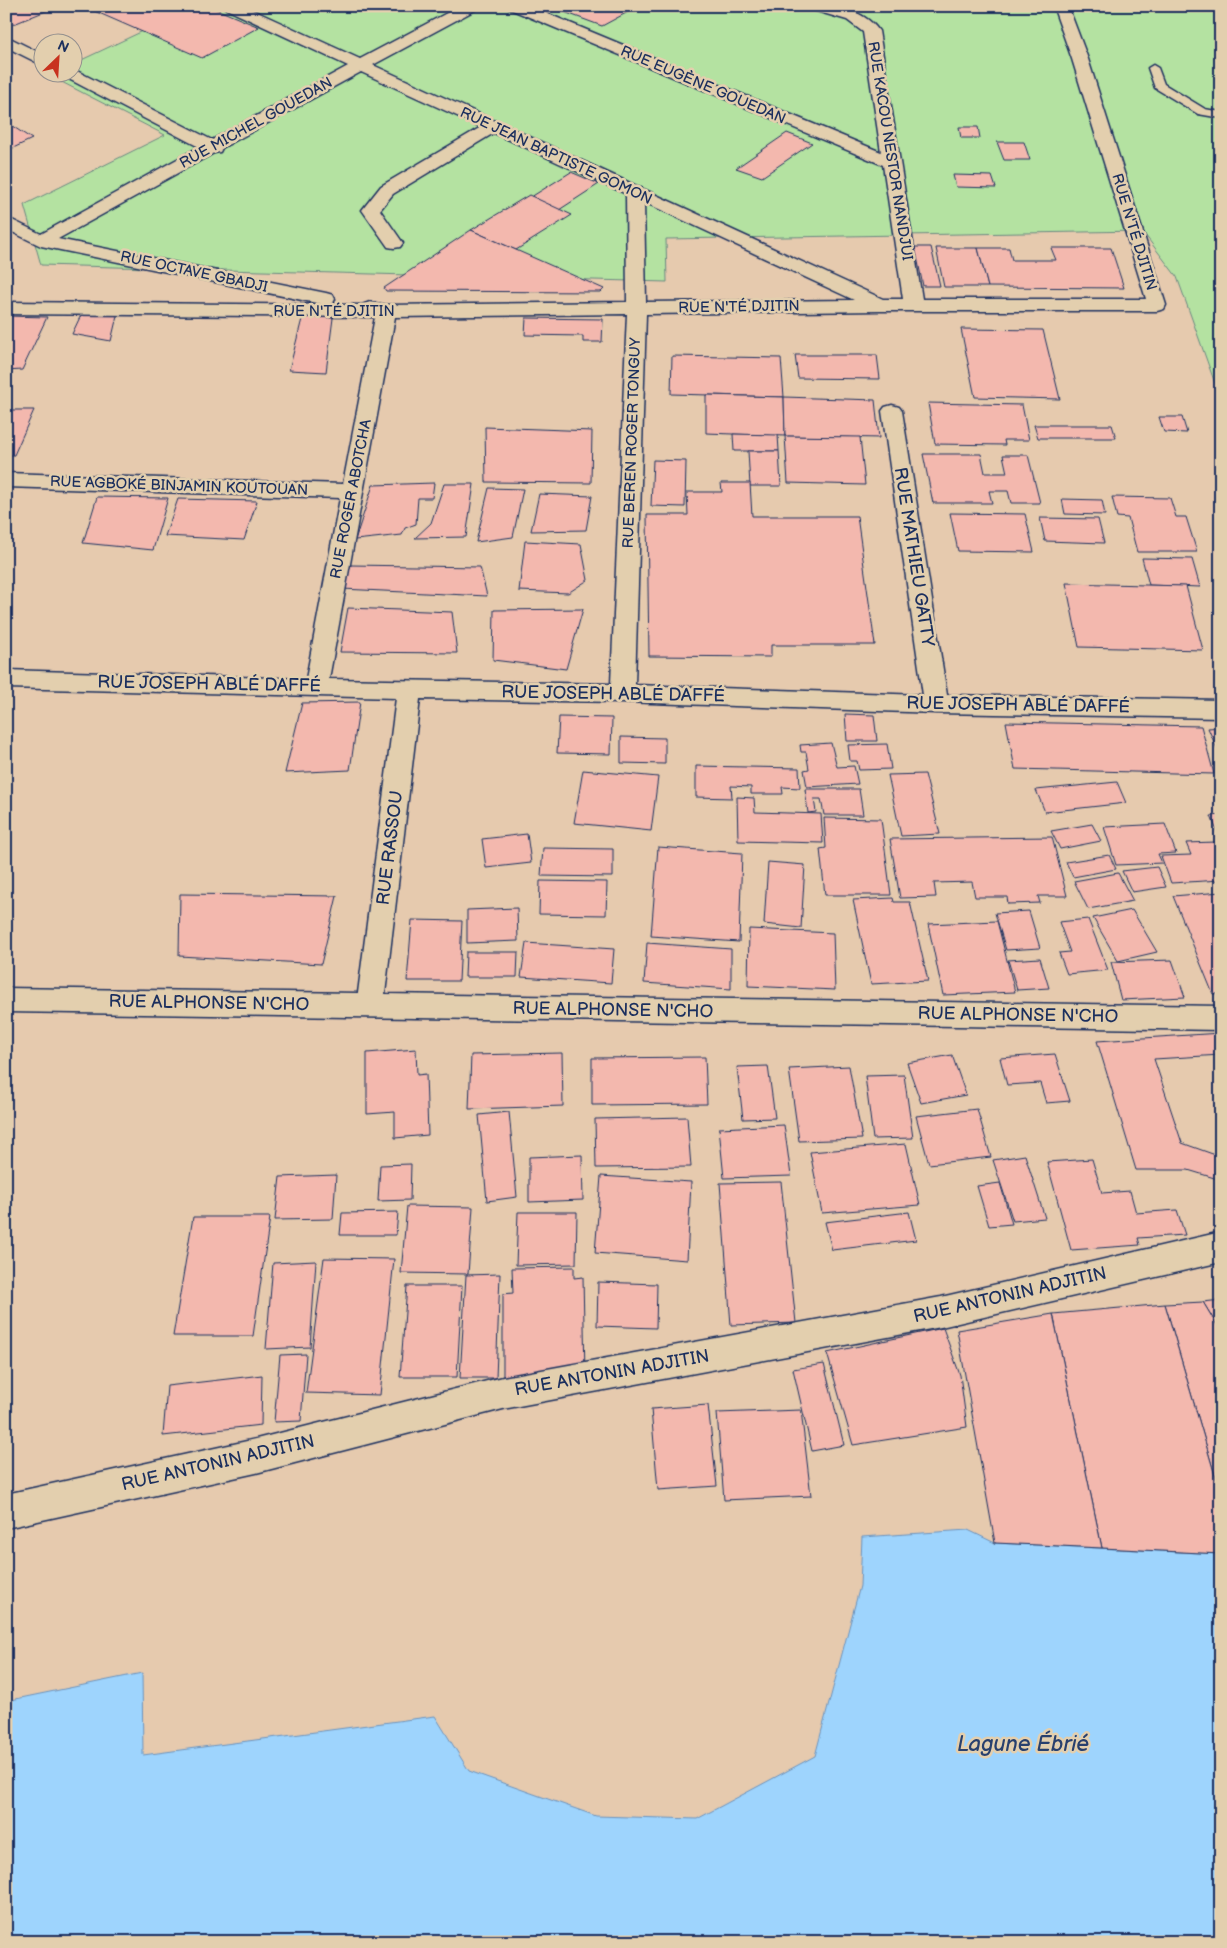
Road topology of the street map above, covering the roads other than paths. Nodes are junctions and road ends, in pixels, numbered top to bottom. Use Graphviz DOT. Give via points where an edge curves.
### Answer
graph roads {
  1 [pos="231,6"];
  2 [pos="472,6"];
  3 [pos="515,6"];
  4 [pos="814,6"];
  5 [pos="1060,6"];
  6 [pos="6,41"];
  7 [pos="32,55"];
  8 [pos="359,65"];
  9 [pos="1153,68"];
  10 [pos="82,80"];
  11 [pos="1221,115"];
  12 [pos="493,127"];
  13 [pos="214,148"];
  14 [pos="892,163"];
  15 [pos="635,192"];
  16 [pos="7,224"];
  17 [pos="41,241"];
  18 [pos="394,243"];
  19 [pos="880,305"];
  20 [pos="913,305"];
  21 [pos="6,308"];
  22 [pos="637,308"];
  23 [pos="386,311"];
  24 [pos="892,411"];
  25 [pos="6,480"];
  26 [pos="352,492"];
  27 [pos="6,679"];
  28 [pos="316,686"];
  29 [pos="409,690"];
  30 [pos="623,693"];
  31 [pos="936,704"];
  32 [pos="1221,709"];
  33 [pos="6,1000"];
  34 [pos="370,1006"];
  35 [pos="1221,1018"];
  36 [pos="1221,1247"];
  37 [pos="6,1511"];
  1 -- 8 [label="street, RUE JEAN BAPTISTE GOMON"];
  2 -- 8 [label="street, RUE MICHEL GOUEDAN"];
  3 -- 14 [label="street, RUE EUGÈNE GOUEDAN"];
  4 -- 14 [label="street, RUE KACOU NESTOR NANDJUI" via="855,18 871,31"];
  5 -- 20 [label="street, RUE N'TÉ DJITIN" via="1080,59 1157,305"];
  6 -- 7 [label="street"];
  8 -- 12 [label="street, RUE JEAN BAPTISTE GOMON"];
  8 -- 13 [label="street, RUE MICHEL GOUEDAN"];
  9 -- 11 [label="lane" via="1159,86 1202,112"];
  10 -- 13 [label="street"];
  12 -- 15 [label="street, RUE JEAN BAPTISTE GOMON"];
  12 -- 18 [label="street" via="387,190 371,210"];
  13 -- 17 [label="street, RUE MICHEL GOUEDAN"];
  14 -- 20 [label="street, RUE KACOU NESTOR NANDJUI"];
  15 -- 19 [label="street, RUE JEAN BAPTISTE GOMON"];
  15 -- 22 [label="street, RUE BEREN ROGER TONGUY"];
  16 -- 17 [label="street, RUE OCTAVE GBADJI"];
  17 -- 23 [label="street, RUE OCTAVE GBADJI"];
  19 -- 20 [label="street, RUE N'TÉ DJITIN"];
  19 -- 22 [label="street, RUE N'TÉ DJITIN"];
  21 -- 23 [label="street, RUE N'TÉ DJITIN"];
  22 -- 23 [label="street, RUE N'TÉ DJITIN"];
  22 -- 30 [label="street, RUE BEREN ROGER TONGUY"];
  23 -- 26 [label="street, RUE ROGER ABOTCHA"];
  24 -- 31 [label="street, RUE MATHIEU GATTY"];
  25 -- 26 [label="street, RUE AGBOKÉ BINJAMIN KOUTOUAN"];
  26 -- 28 [label="street, RUE ROGER ABOTCHA"];
  27 -- 28 [label="street, RUE JOSEPH ABLÉ DAFFÉ"];
  28 -- 29 [label="street, RUE JOSEPH ABLÉ DAFFÉ"];
  29 -- 30 [label="street, RUE JOSEPH ABLÉ DAFFÉ"];
  29 -- 34 [label="street, RUE RASSOU"];
  30 -- 31 [label="street, RUE JOSEPH ABLÉ DAFFÉ"];
  31 -- 32 [label="street, RUE JOSEPH ABLÉ DAFFÉ"];
  33 -- 34 [label="street, RUE ALPHONSE N'CHO"];
  34 -- 35 [label="street, RUE ALPHONSE N'CHO"];
  36 -- 37 [label="street, RUE ANTONIN ADJITIN" via="941,1312 503,1393 256,1456"];
}
